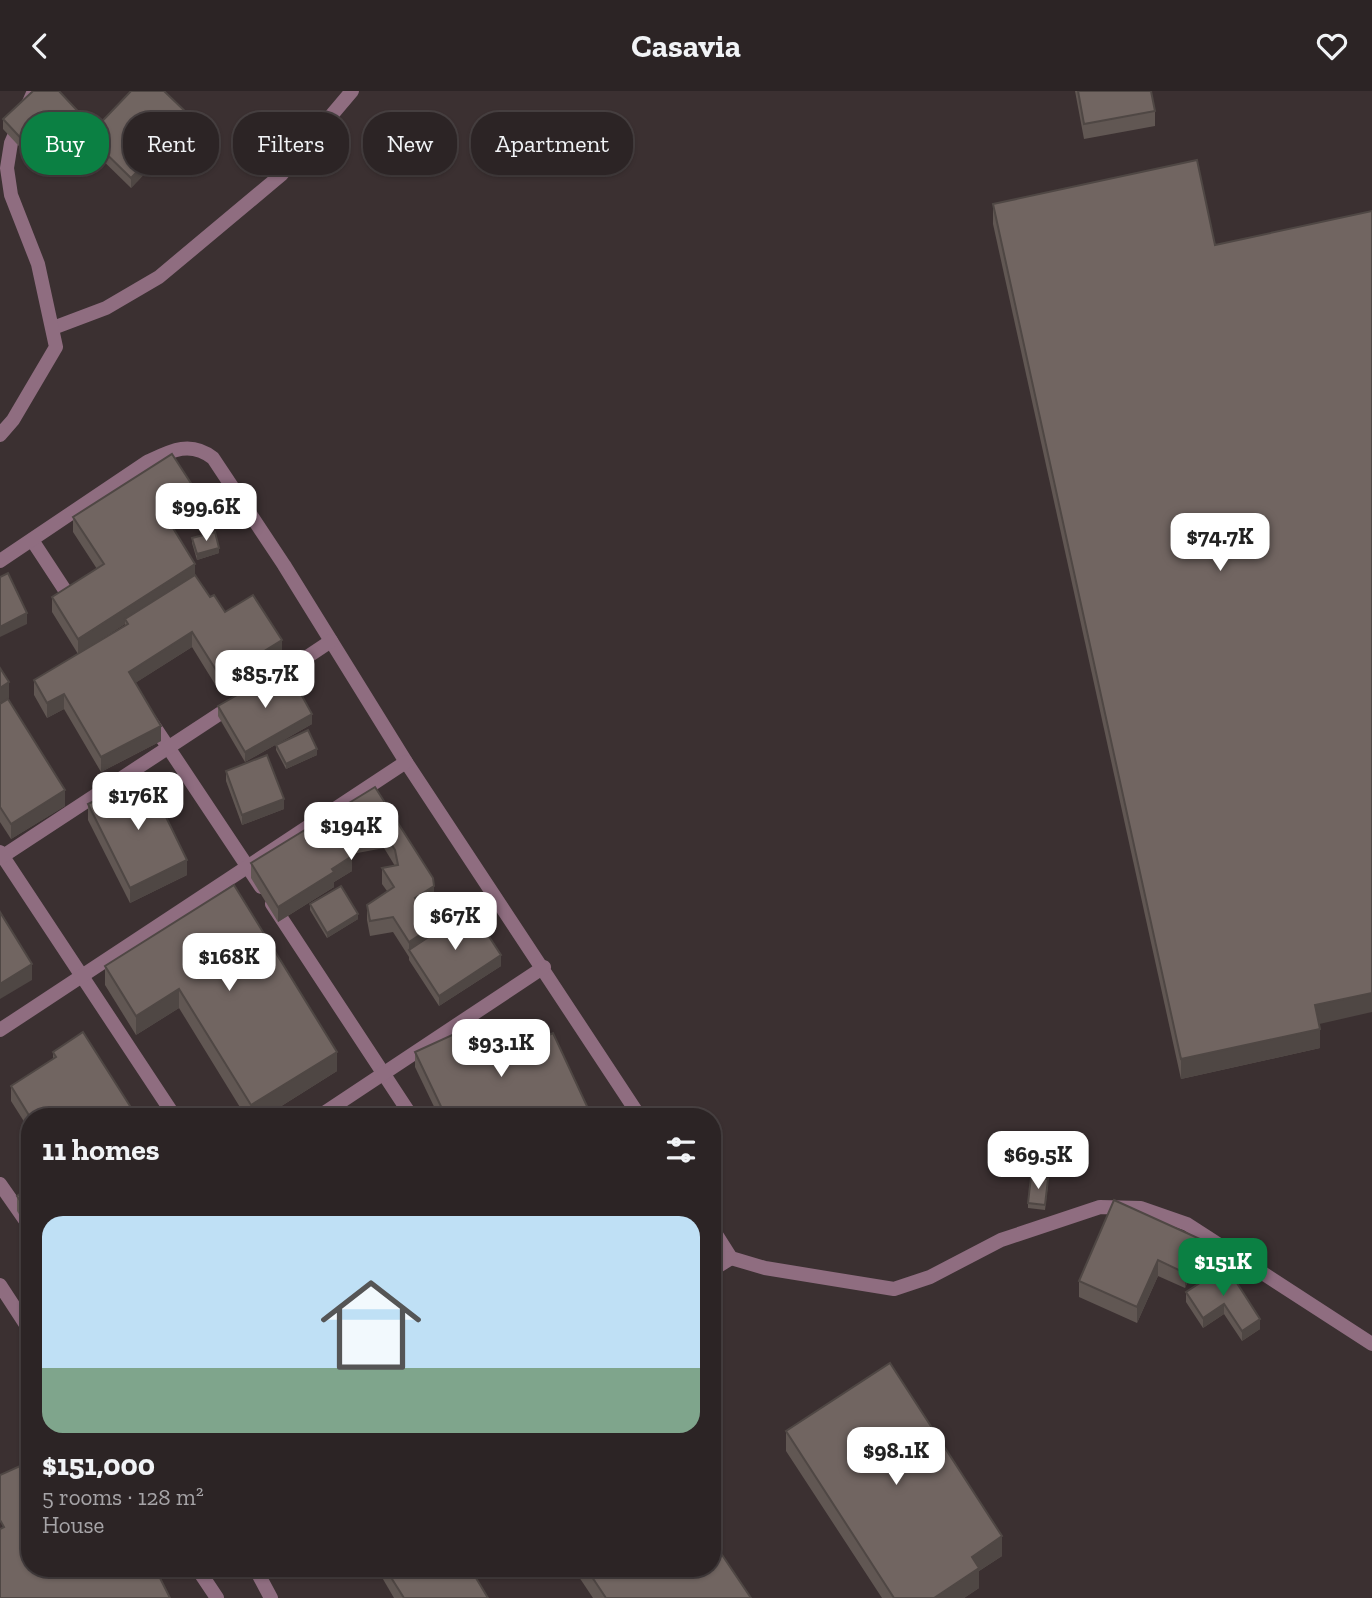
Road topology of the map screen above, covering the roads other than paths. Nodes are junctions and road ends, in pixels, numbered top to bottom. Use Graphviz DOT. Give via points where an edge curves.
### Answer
graph roads {
  1 [pos="34,91"];
  2 [pos="352,91"];
  3 [pos="53,328"];
  4 [pos="0,435"];
  5 [pos="32,540"];
  6 [pos="0,561"];
  7 [pos="85,621"];
  8 [pos="331,641"];
  9 [pos="138,701"];
  10 [pos="168,748"];
  11 [pos="406,762"];
  12 [pos="1,855"];
  13 [pos="247,867"];
  14 [pos="544,967"];
  15 [pos="82,976"];
  16 [pos="0,1030"];
  17 [pos="384,1073"];
  18 [pos="169,1108"];
  19 [pos="332,1108"];
  20 [pos="406,1108"];
  21 [pos="634,1108"];
  22 [pos="0,1184"];
  23 [pos="21,1214"];
  24 [pos="721,1242"];
  25 [pos="731,1258"];
  26 [pos="721,1264"];
  27 [pos="0,1285"];
  28 [pos="21,1317"];
  29 [pos="1372,1345"];
  30 [pos="203,1577"];
  31 [pos="262,1577"];
  32 [pos="217,1598"];
  33 [pos="271,1598"];
  1 -- 3 [label="street" via="11,143 7,168 11,195 38,264"];
  2 -- 3 [label="street" via="281,175 159,277 106,308"];
  3 -- 4 [label="street" via="56,347"];
  5 -- 6 [label="street"];
  5 -- 7 [label="street"];
  5 -- 8 [label="street" via="147,462 173,449 203,450 220,468"];
  8 -- 10 [label="street"];
  8 -- 11 [label="street"];
  9 -- 10 [label="street"];
  10 -- 12 [label="street"];
  10 -- 13 [label="street"];
  11 -- 13 [label="street"];
  11 -- 14 [label="street"];
  12 -- 15 [label="street"];
  13 -- 15 [label="street"];
  13 -- 17 [label="street"];
  14 -- 17 [label="street"];
  14 -- 21 [label="street"];
  15 -- 16 [label="street"];
  15 -- 18 [label="street"];
  17 -- 19 [label="street"];
  17 -- 20 [label="street"];
  22 -- 23 [label="street"];
  24 -- 25 [label="street"];
  25 -- 26 [label="street"];
  25 -- 29 [label="street" via="894,1289 930,1277 1001,1240 1101,1207 1141,1208 1187,1224"];
  27 -- 28 [label="street"];
  30 -- 32 [label="street"];
  31 -- 33 [label="street"];
}
